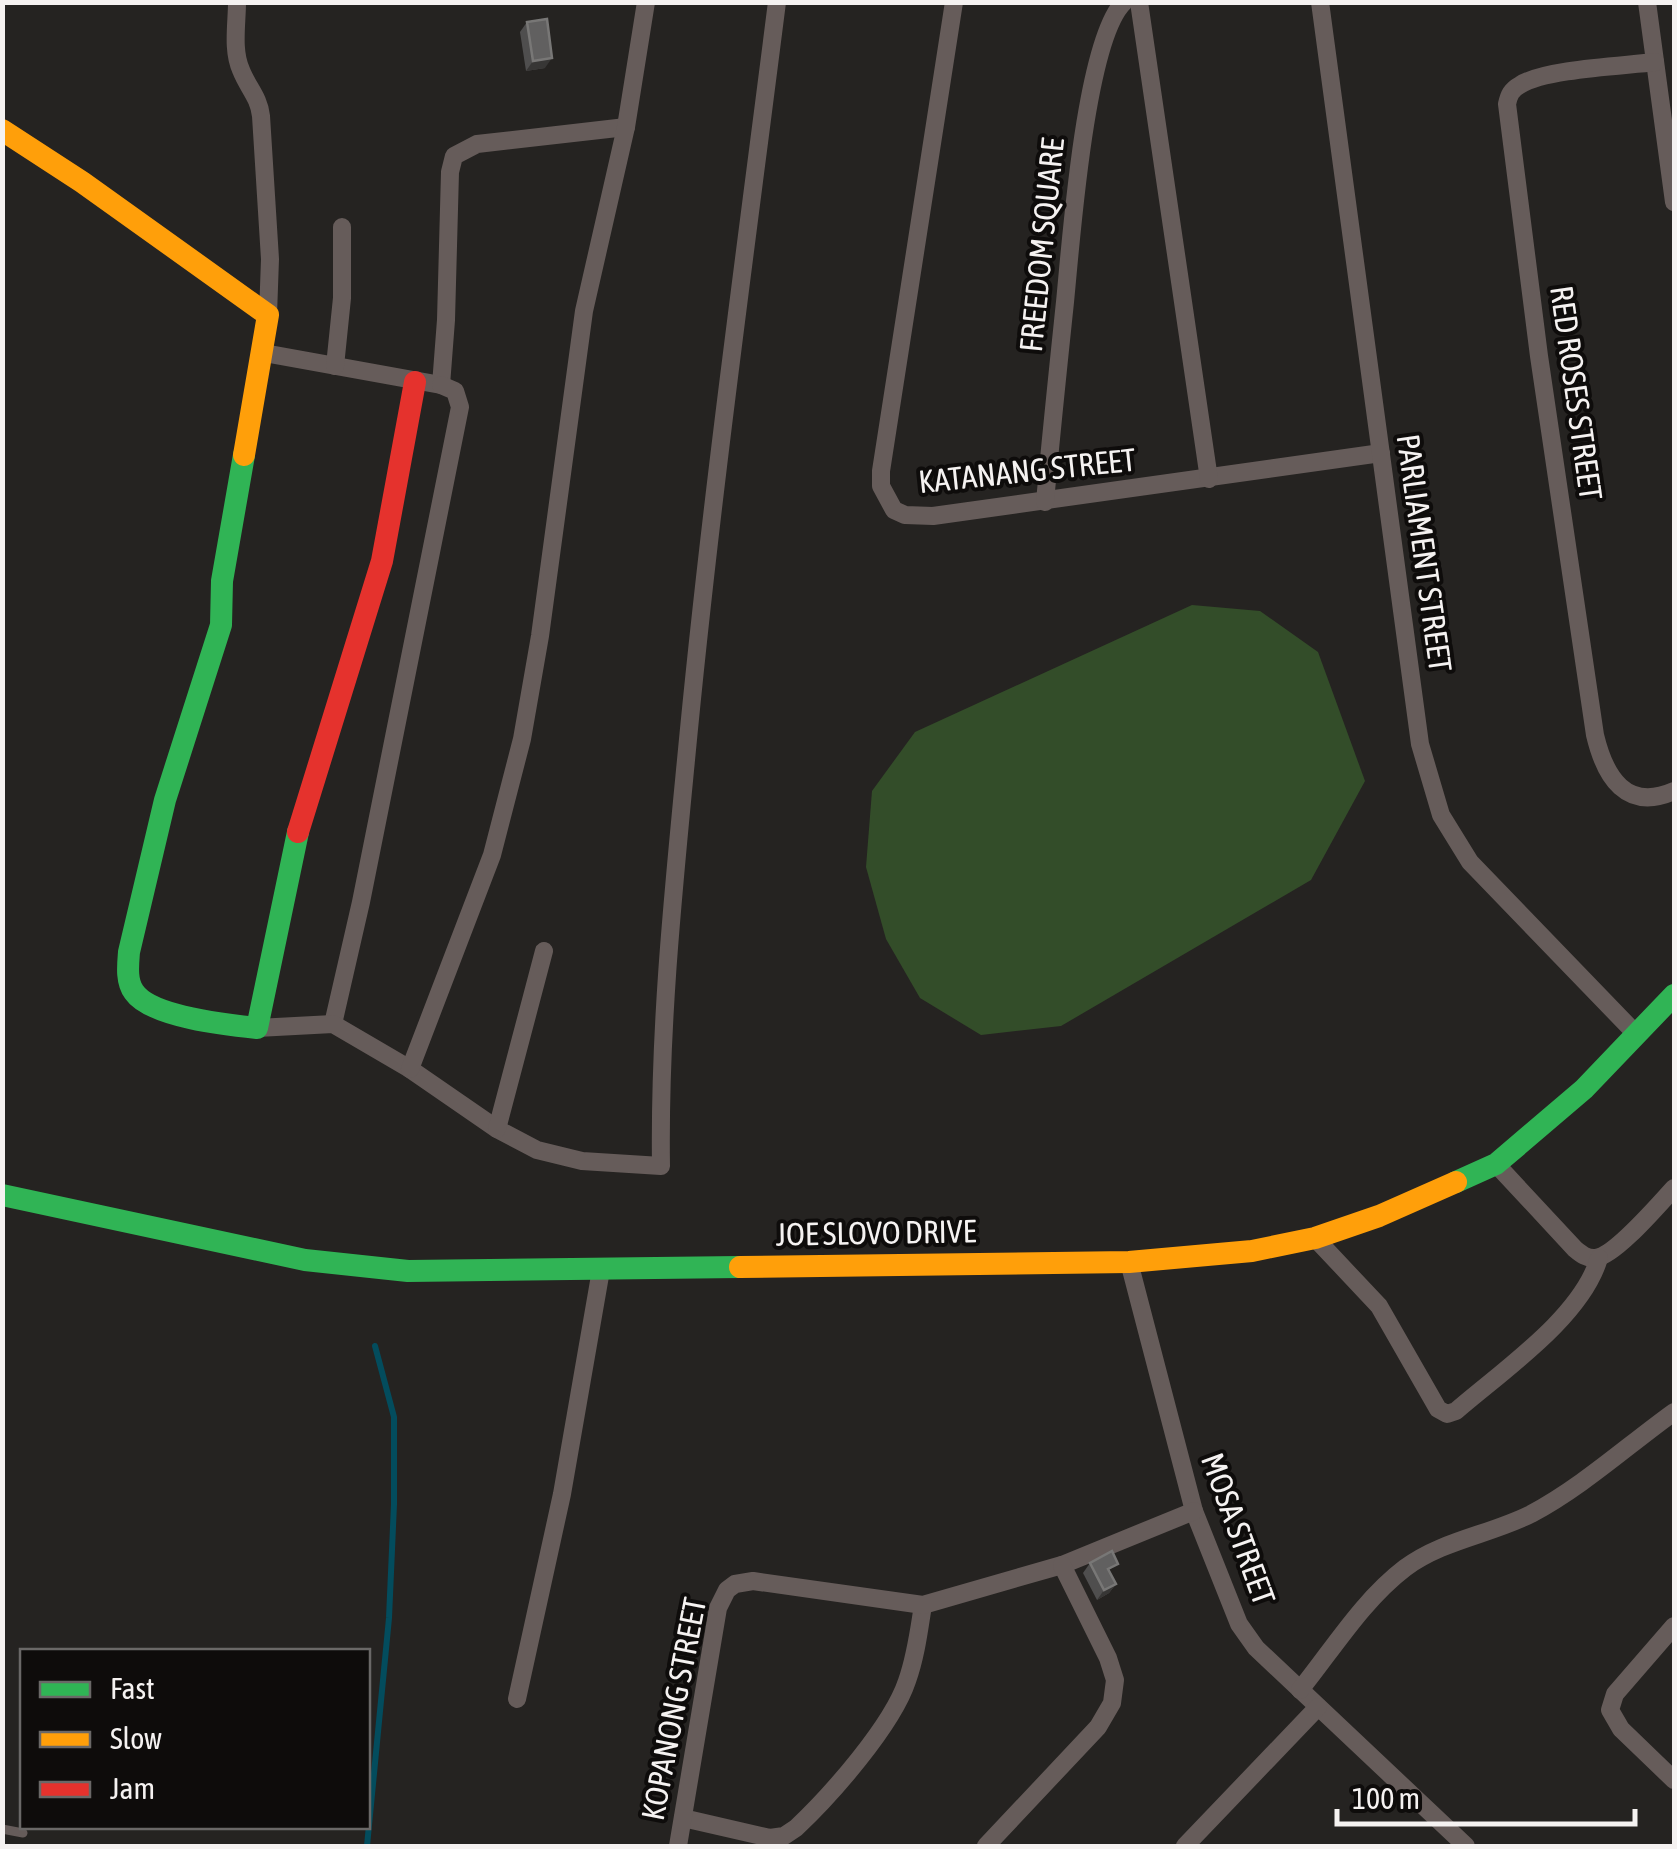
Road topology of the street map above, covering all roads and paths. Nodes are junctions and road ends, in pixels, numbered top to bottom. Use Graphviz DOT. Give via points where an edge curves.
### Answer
graph roads {
  1 [pos="237,2"];
  2 [pos="646,2"];
  3 [pos="776,2"];
  4 [pos="954,2"];
  5 [pos="1124,2"];
  6 [pos="1138,2"];
  7 [pos="1320,2"];
  8 [pos="1647,2"];
  9 [pos="1655,62"];
  10 [pos="626,127"];
  11 [pos="2,130"];
  12 [pos="1674,202"];
  13 [pos="342,227"];
  14 [pos="268,316"];
  15 [pos="264,353"];
  16 [pos="335,366"];
  17 [pos="415,382"];
  18 [pos="441,385"];
  19 [pos="1381,454"];
  20 [pos="1210,479"];
  21 [pos="1044,502"];
  22 [pos="1674,791"];
  23 [pos="544,952"];
  24 [pos="1674,995"];
  25 [pos="333,1024"];
  26 [pos="257,1028"];
  27 [pos="1637,1035"];
  28 [pos="410,1069"];
  29 [pos="498,1129"];
  30 [pos="1496,1164"];
  31 [pos="1674,1188"];
  32 [pos="2,1195"];
  33 [pos="1314,1238"];
  34 [pos="1599,1258"];
  35 [pos="1129,1262"];
  36 [pos="600,1270"];
  37 [pos="1674,1412"];
  38 [pos="1194,1511"];
  39 [pos="1062,1565"];
  40 [pos="924,1605"];
  41 [pos="1674,1626"];
  42 [pos="1300,1690"];
  43 [pos="518,1699"];
  44 [pos="1318,1707"];
  45 [pos="1674,1780"];
  46 [pos="683,1818"];
  47 [pos="2,1829"];
  48 [pos="23,1833"];
  49 [pos="678,1846"];
  50 [pos="986,1846"];
  51 [pos="1185,1846"];
  52 [pos="1466,1846"];
  1 -- 14 [label="street" via="237,58 262,116"];
  2 -- 10 [label="street"];
  3 -- 29 [label="street" via="704,570 680,816 661,1166 582,1161 537,1150"];
  4 -- 21 [label="street, KATANANG STREET" via="882,486 894,510 918,516"];
  5 -- 21 [label="street, FREEDOM SQUARE" via="1103,41 1085,130"];
  6 -- 20 [label="street"];
  7 -- 19 [label="street, PARLIAMENT STREET"];
  8 -- 9 [label="street"];
  9 -- 12 [label="street"];
  9 -- 22 [label="street, RED ROSES STREET" via="1540,78 1517,86 1507,104 1595,735 1604,768 1624,790 1646,798"];
  10 -- 18 [label="street" via="477,144 454,156"];
  10 -- 28 [label="street" via="584,312 540,636 513,777 480,888"];
  11 -- 14 [label="street"];
  13 -- 16 [label="street"];
  14 -- 15 [label="street"];
  15 -- 16 [label="street"];
  15 -- 26 [label="street" via="222,581 222,625 165,800 128,964 134,993 153,1006 213,1024"];
  16 -- 17 [label="street"];
  17 -- 18 [label="street"];
  17 -- 26 [label="street" via="382,561 302,812"];
  18 -- 25 [label="street" via="455,391 460,407"];
  19 -- 20 [label="street, KATANANG STREET"];
  19 -- 27 [label="street, PARLIAMENT STREET" via="1420,744 1441,815 1493,889"];
  20 -- 21 [label="street, KATANANG STREET"];
  23 -- 29 [label="street"];
  24 -- 27 [label="street, JOE SLOVO DRIVE"];
  25 -- 26 [label="street"];
  25 -- 28 [label="street"];
  27 -- 30 [label="street, JOE SLOVO DRIVE"];
  28 -- 29 [label="street"];
  30 -- 33 [label="street, JOE SLOVO DRIVE"];
  30 -- 34 [label="street" via="1582,1256"];
  31 -- 34 [label="street"];
  32 -- 36 [label="street, JOE SLOVO DRIVE" via="336,1265 408,1272"];
  33 -- 34 [label="street" via="1371,1295 1447,1414 1562,1318"];
  33 -- 35 [label="street, JOE SLOVO DRIVE"];
  35 -- 36 [label="street, JOE SLOVO DRIVE"];
  35 -- 38 [label="street, MOSA STREET"];
  36 -- 43 [label="street"];
  37 -- 42 [label="street" via="1532,1513 1455,1541 1401,1571"];
  38 -- 39 [label="street, KOPANONG STREET"];
  38 -- 42 [label="street, MOSA STREET" via="1239,1624"];
  39 -- 40 [label="street, KOPANONG STREET"];
  39 -- 50 [label="street" via="1108,1658 1112,1703"];
  40 -- 46 [label="street" via="896,1706 796,1828 770,1838"];
  40 -- 46 [label="street, KOPANONG STREET" via="753,1581 727,1590 718,1608"];
  41 -- 45 [label="street" via="1615,1694 1610,1710 1620,1729"];
  42 -- 44 [label="street, MOSA STREET"];
  44 -- 51 [label="street"];
  44 -- 52 [label="street, MOSA STREET"];
  46 -- 49 [label="street, KOPANONG STREET"];
  47 -- 48 [label="lane"];
}
